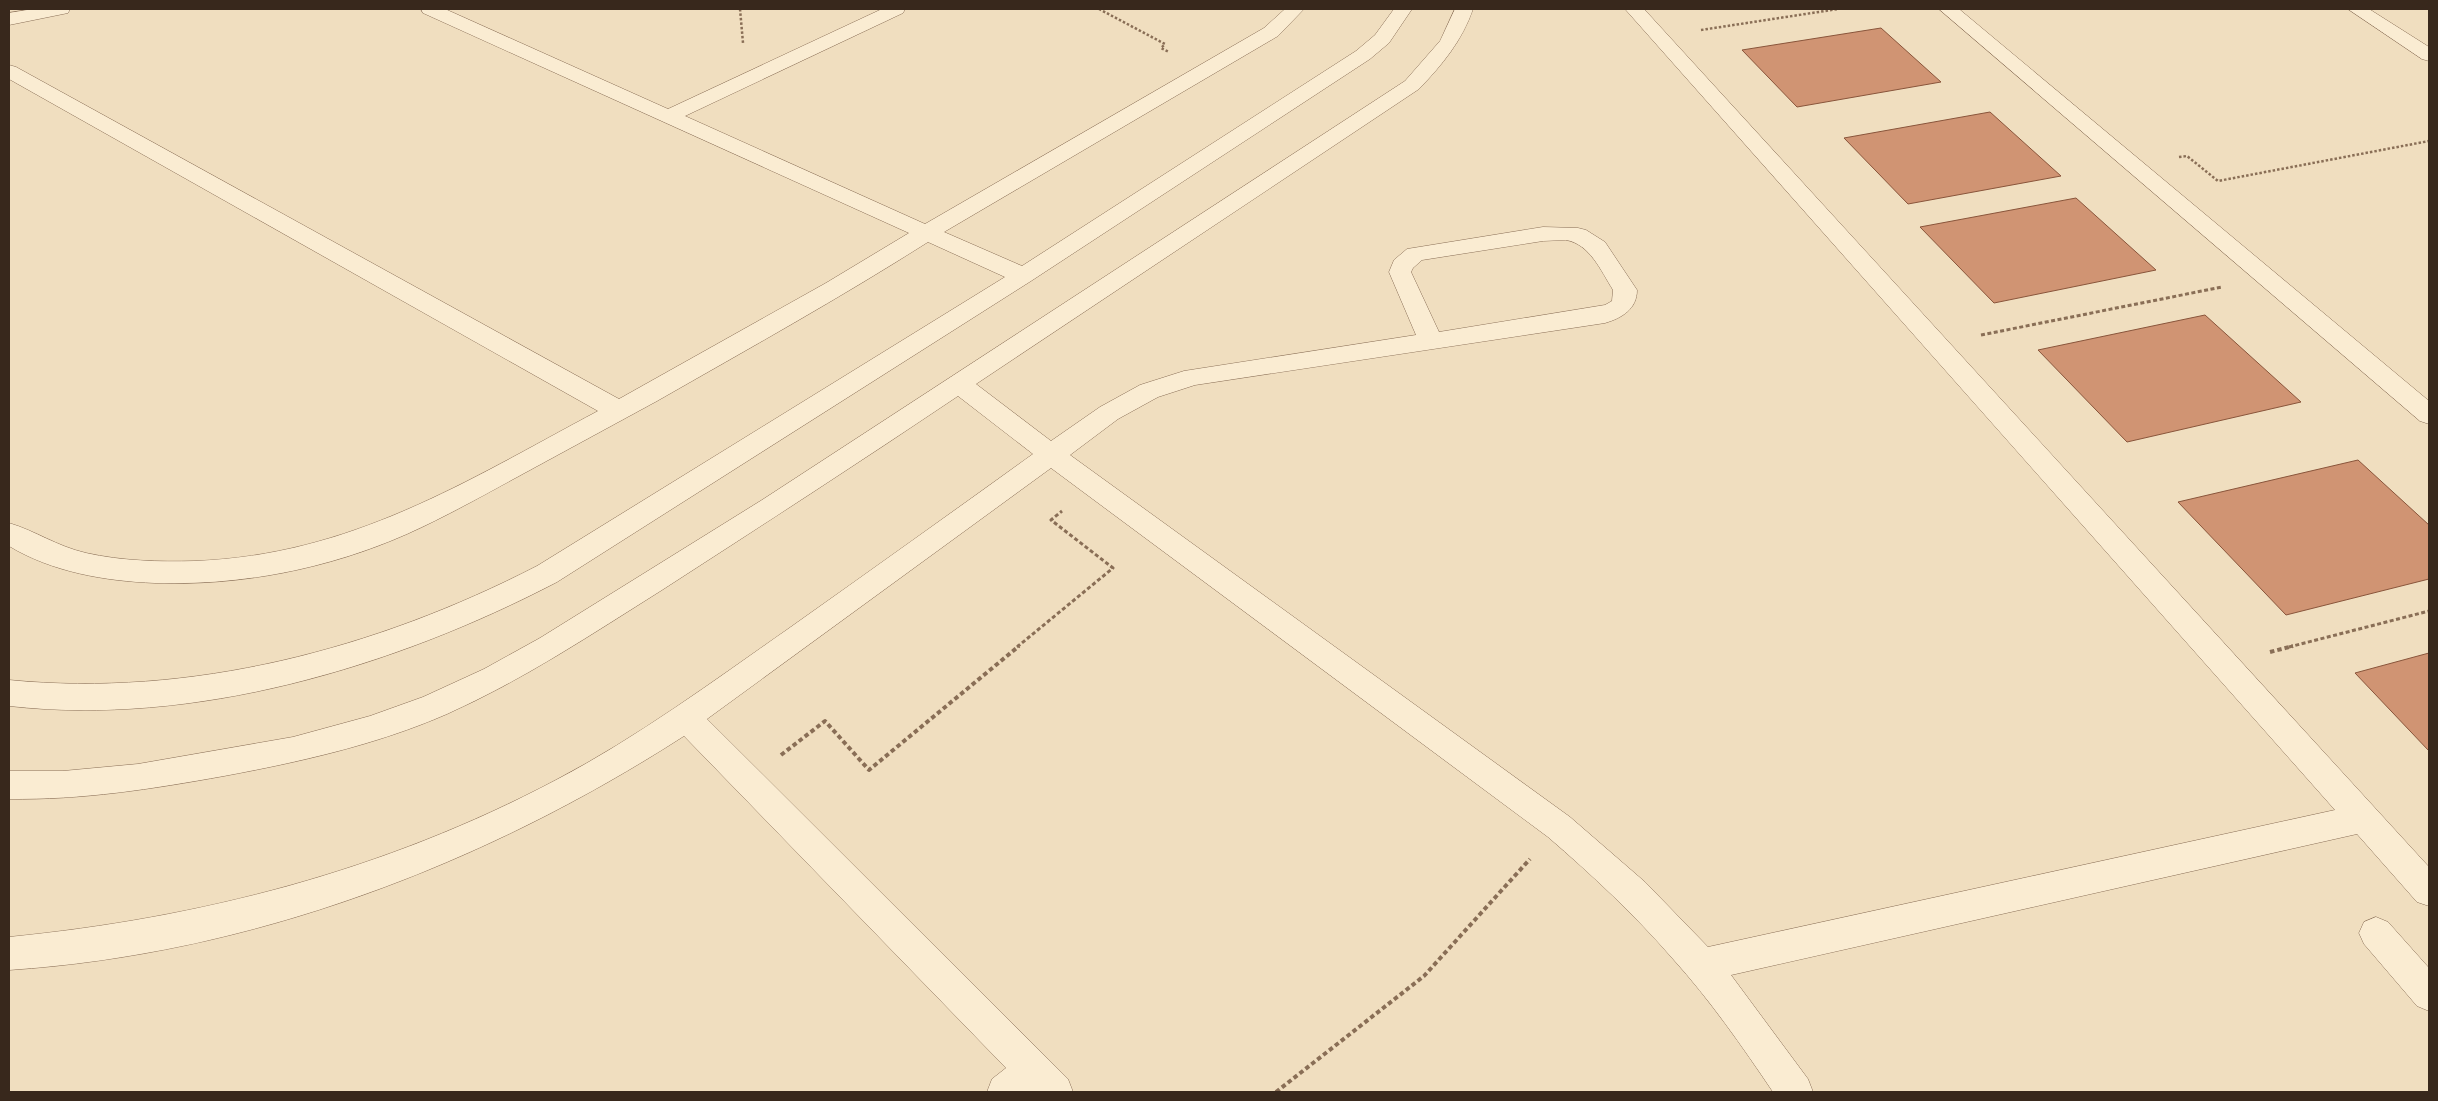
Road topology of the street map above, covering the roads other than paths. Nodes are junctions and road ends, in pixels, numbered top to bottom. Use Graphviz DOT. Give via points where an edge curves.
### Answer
graph roads {
  1 [pos="61,9"];
  2 [pos="430,9"];
  3 [pos="896,9"];
  4 [pos="1295,9"];
  5 [pos="1403,9"];
  6 [pos="1464,9"];
  7 [pos="1634,9"];
  8 [pos="1948,9"];
  9 [pos="2357,9"];
  10 [pos="9,19"];
  11 [pos="2429,55"];
  12 [pos="9,71"];
  13 [pos="667,117"];
  14 [pos="926,232"];
  15 [pos="1023,276"];
  16 [pos="1431,341"];
  17 [pos="959,384"];
  18 [pos="2417,393"];
  19 [pos="619,411"];
  20 [pos="2429,415"];
  21 [pos="1053,455"];
  22 [pos="9,533"];
  23 [pos="9,693"];
  24 [pos="686,718"];
  25 [pos="9,785"];
  26 [pos="2364,818"];
  27 [pos="2429,891"];
  28 [pos="2376,933"];
  29 [pos="9,954"];
  30 [pos="1702,965"];
  31 [pos="2429,994"];
  32 [pos="1043,1081"];
  33 [pos="1005,1092"];
  34 [pos="1795,1092"];
  1 -- 10 [label="street"];
  2 -- 13 [label="street"];
  3 -- 13 [label="street"];
  4 -- 14 [label="street" via="1271,32"];
  5 -- 15 [label="street" via="1382,38 1363,55"];
  6 -- 17 [label="street" via="1450,41 1412,85"];
  7 -- 26 [label="street"];
  8 -- 18 [label="street" via="2267,278"];
  9 -- 11 [label="street"];
  12 -- 19 [label="street"];
  13 -- 14 [label="street"];
  14 -- 15 [label="street"];
  14 -- 19 [label="street" via="882,262"];
  15 -- 23 [label="street" via="547,574 444,624 330,661 171,694 107,699 46,698"];
  16 -- 16 [label="street" via="1605,315 1622,306 1625,290 1597,247 1578,235 1566,232 1415,254 1402,265 1400,272"];
  16 -- 21 [label="street" via="1170,383 1128,401"];
  17 -- 21 [label="street"];
  17 -- 25 [label="street" via="550,646 494,678 434,706 370,729 293,750 138,778 63,786"];
  18 -- 20 [label="street"];
  19 -- 22 [label="street" via="427,514 351,543 272,563 194,572 123,570 60,558"];
  21 -- 24 [label="street"];
  21 -- 30 [label="street" via="1560,827 1608,869"];
  24 -- 29 [label="street" via="551,798 476,835 398,867 315,895 146,938"];
  24 -- 32 [label="street"];
  26 -- 27 [label="street"];
  26 -- 30 [label="street"];
  28 -- 31 [label="street"];
  30 -- 34 [label="street"];
  32 -- 33 [label="street"];
}
